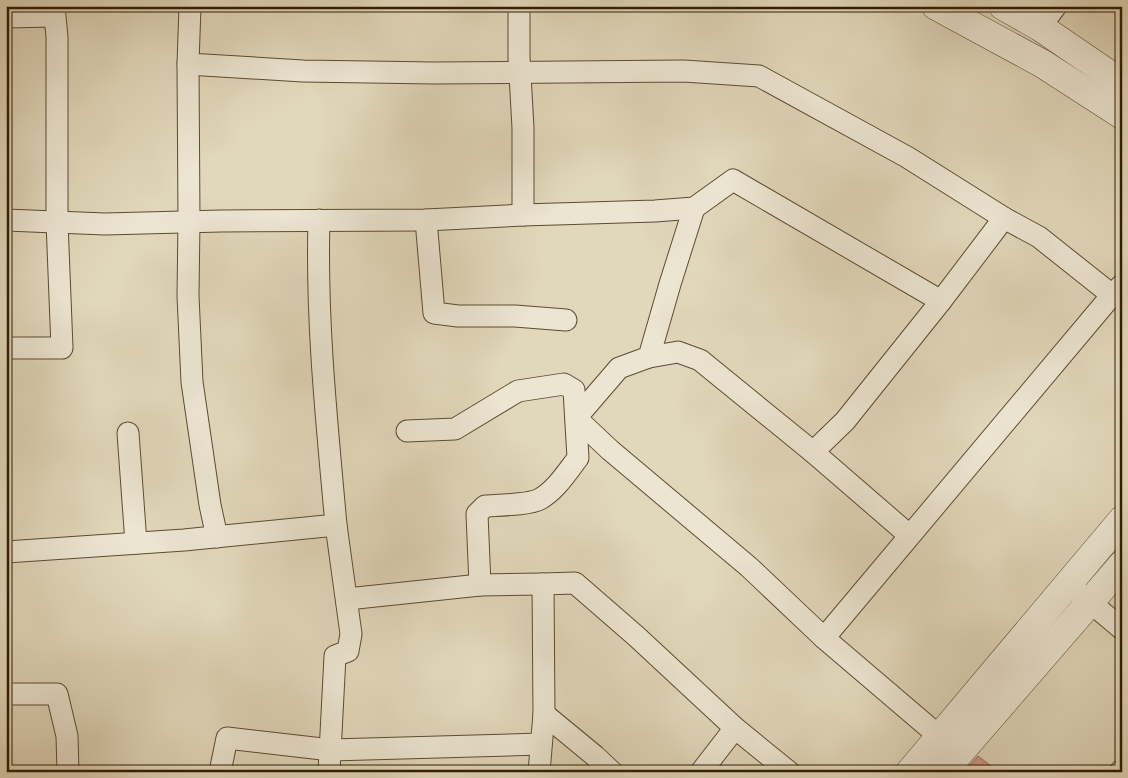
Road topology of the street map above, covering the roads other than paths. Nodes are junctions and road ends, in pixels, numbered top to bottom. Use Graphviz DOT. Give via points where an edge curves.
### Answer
graph roads {
  1 [pos="190,6"];
  2 [pos="519,6"];
  3 [pos="936,6"];
  4 [pos="1003,6"];
  5 [pos="54,11"];
  6 [pos="6,17"];
  7 [pos="1048,17"];
  8 [pos="188,64"];
  9 [pos="519,73"];
  10 [pos="1122,83"];
  11 [pos="1122,115"];
  12 [pos="694,208"];
  13 [pos="523,215"];
  14 [pos="1004,218"];
  15 [pos="6,220"];
  16 [pos="319,220"];
  17 [pos="426,220"];
  18 [pos="57,222"];
  19 [pos="190,222"];
  20 [pos="1117,290"];
  21 [pos="941,301"];
  22 [pos="566,320"];
  23 [pos="6,348"];
  24 [pos="649,357"];
  25 [pos="576,418"];
  26 [pos="407,431"];
  27 [pos="128,433"];
  28 [pos="813,452"];
  29 [pos="1122,520"];
  30 [pos="336,525"];
  31 [pos="909,535"];
  32 [pos="218,537"];
  33 [pos="136,543"];
  34 [pos="6,552"];
  35 [pos="1122,565"];
  36 [pos="1068,583"];
  37 [pos="543,584"];
  38 [pos="480,585"];
  39 [pos="347,599"];
  40 [pos="1090,602"];
  41 [pos="1122,629"];
  42 [pos="824,638"];
  43 [pos="6,694"];
  44 [pos="544,714"];
  45 [pos="735,728"];
  46 [pos="940,737"];
  47 [pos="541,744"];
  48 [pos="331,750"];
  49 [pos="68,772"];
  50 [pos="220,772"];
  51 [pos="329,772"];
  52 [pos="539,772"];
  53 [pos="612,772"];
  54 [pos="701,772"];
  55 [pos="790,772"];
  56 [pos="910,772"];
  57 [pos="943,772"];
  1 -- 8 [label="street"];
  2 -- 9 [label="street"];
  3 -- 11 [label="street" via="1043,64"];
  4 -- 7 [label="street"];
  5 -- 6 [label="street"];
  5 -- 18 [label="street" via="57,37"];
  7 -- 10 [label="street"];
  8 -- 9 [label="street" via="322,71"];
  8 -- 19 [label="street"];
  9 -- 13 [label="street"];
  9 -- 14 [label="street" via="684,71 759,76 907,157"];
  12 -- 13 [label="street"];
  12 -- 21 [label="street" via="733,180"];
  12 -- 24 [label="street"];
  13 -- 17 [label="street"];
  14 -- 20 [label="street" via="1040,237"];
  14 -- 21 [label="street"];
  15 -- 18 [label="street"];
  16 -- 17 [label="street"];
  16 -- 19 [label="street"];
  16 -- 30 [label="street" via="321,336"];
  17 -- 22 [label="street" via="434,313"];
  18 -- 19 [label="street"];
  18 -- 23 [label="street" via="62,348"];
  19 -- 32 [label="street" via="188,296 192,382 210,505"];
  20 -- 31 [label="street"];
  21 -- 28 [label="street" via="845,421"];
  24 -- 25 [label="street" via="619,368"];
  24 -- 28 [label="street" via="678,352 700,360"];
  25 -- 26 [label="street" via="574,390 564,384 518,391 455,429"];
  25 -- 38 [label="street" via="578,458 559,483 540,500 485,506 477,514"];
  25 -- 42 [label="street" via="749,567"];
  27 -- 33 [label="street"];
  28 -- 31 [label="street"];
  29 -- 36 [label="street"];
  30 -- 32 [label="street"];
  30 -- 39 [label="street"];
  31 -- 42 [label="street"];
  32 -- 33 [label="street"];
  33 -- 34 [label="street"];
  35 -- 40 [label="street"];
  36 -- 40 [label="street"];
  36 -- 46 [label="street"];
  37 -- 38 [label="street"];
  37 -- 44 [label="street"];
  37 -- 45 [label="street" via="575,582"];
  38 -- 39 [label="street"];
  39 -- 48 [label="street" via="351,634 348,652 335,656"];
  40 -- 41 [label="street"];
  40 -- 57 [label="street"];
  42 -- 46 [label="street"];
  43 -- 49 [label="street" via="58,694 67,736"];
  44 -- 47 [label="street"];
  44 -- 53 [label="street"];
  45 -- 54 [label="street"];
  45 -- 55 [label="street"];
  46 -- 56 [label="street"];
  47 -- 48 [label="street"];
  47 -- 52 [label="street"];
  48 -- 50 [label="street" via="227,738"];
  48 -- 51 [label="street"];
}
